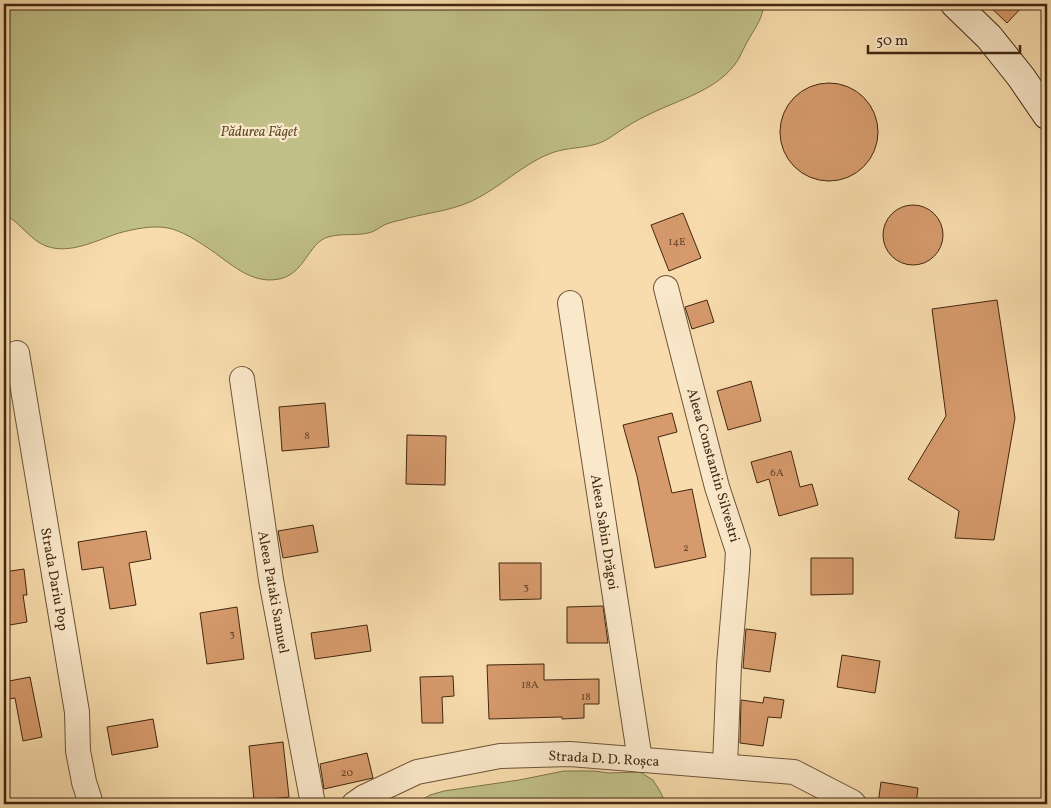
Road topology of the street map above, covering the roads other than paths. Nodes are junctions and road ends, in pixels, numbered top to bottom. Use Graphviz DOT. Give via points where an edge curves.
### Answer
graph roads {
  1 [pos="955,4"];
  2 [pos="1047,114"];
  3 [pos="666,288"];
  4 [pos="570,304"];
  5 [pos="17,353"];
  6 [pos="242,379"];
  7 [pos="640,760"];
  8 [pos="725,766"];
  9 [pos="91,804"];
  10 [pos="312,804"];
  11 [pos="354,804"];
  12 [pos="854,804"];
  1 -- 2 [label="main road" via="989,37"];
  3 -- 8 [label="street, Aleea Constantin Silvestri" via="717,487 738,551"];
  4 -- 7 [label="street, Aleea Sabin Drăgoi"];
  5 -- 9 [label="street, Strada Dariu Pop" via="77,712 78,751"];
  6 -- 10 [label="street, Aleea Pataki Samuel" via="270,580"];
  7 -- 8 [label="street, Strada D. D. Roșca"];
  7 -- 11 [label="street, Strada D. D. Roșca" via="570,754 500,756 417,772"];
  8 -- 12 [label="street, Strada D. D. Roșca" via="794,772"];
}
